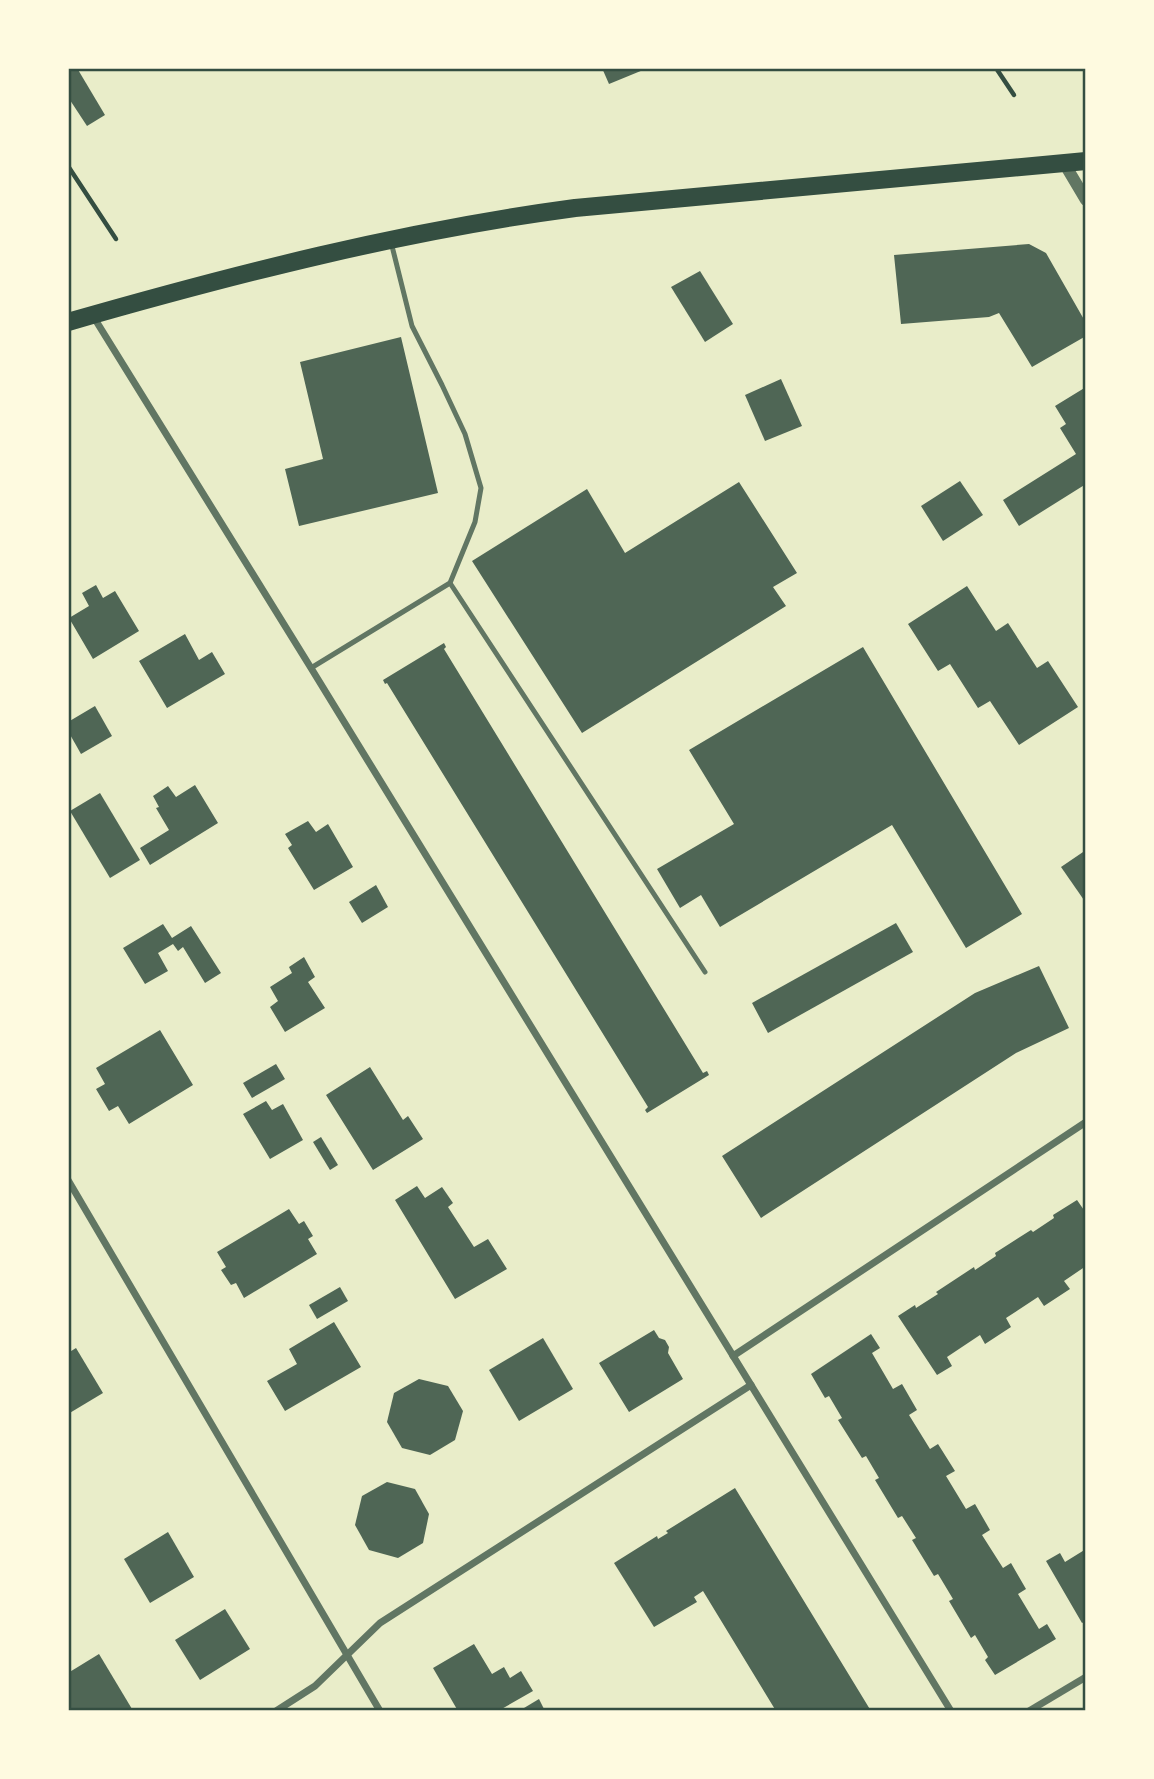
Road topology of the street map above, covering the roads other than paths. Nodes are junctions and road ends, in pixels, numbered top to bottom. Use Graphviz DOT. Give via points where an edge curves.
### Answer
graph roads {
  1 [pos="1086,161"];
  2 [pos="1063,163"];
  3 [pos="1086,200"];
  4 [pos="390,239"];
  5 [pos="93,315"];
  6 [pos="68,322"];
  7 [pos="450,583"];
  8 [pos="311,668"];
  9 [pos="705,972"];
  10 [pos="1086,1122"];
  11 [pos="68,1180"];
  12 [pos="733,1356"];
  13 [pos="751,1385"];
  14 [pos="347,1656"];
  15 [pos="1086,1677"];
  16 [pos="276,1711"];
  17 [pos="380,1711"];
  18 [pos="951,1711"];
  19 [pos="1029,1711"];
  1 -- 2 [label="main road"];
  2 -- 3 [label="street"];
  2 -- 4 [label="main road" via="575,208"];
  4 -- 5 [label="main road"];
  4 -- 7 [label="lane" via="412,326 465,434 481,488 475,522"];
  5 -- 6 [label="main road"];
  5 -- 8 [label="street"];
  7 -- 8 [label="lane"];
  7 -- 9 [label="lane"];
  8 -- 12 [label="street"];
  10 -- 12 [label="street"];
  11 -- 14 [label="street"];
  12 -- 13 [label="street"];
  13 -- 14 [label="street" via="380,1623"];
  13 -- 18 [label="street"];
  14 -- 16 [label="street" via="315,1686"];
  14 -- 17 [label="street"];
  15 -- 19 [label="street"];
}
